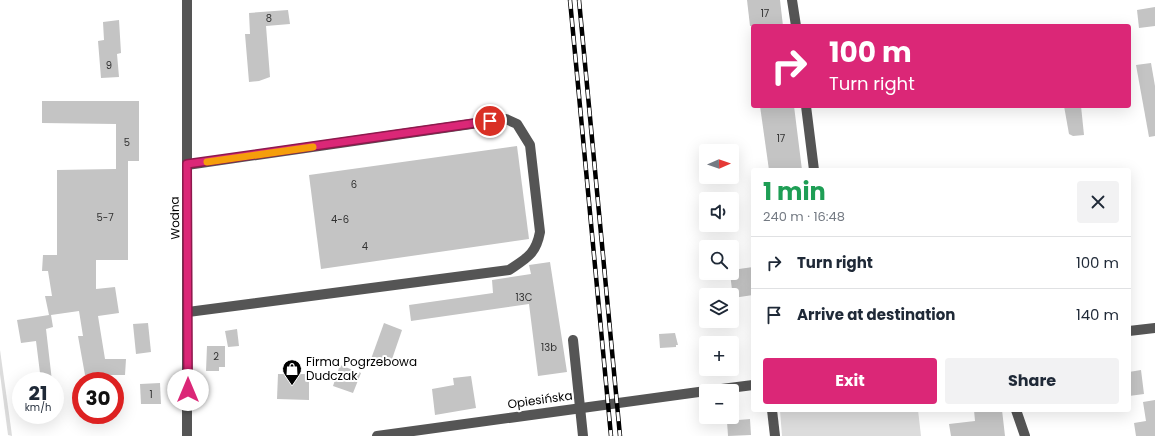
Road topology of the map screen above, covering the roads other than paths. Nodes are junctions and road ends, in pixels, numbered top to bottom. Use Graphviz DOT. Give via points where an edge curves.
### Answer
graph roads {
  1 [pos="187,0"];
  2 [pos="792,0"];
  3 [pos="796,24"];
  4 [pos="806,108"];
  5 [pos="187,164"];
  6 [pos="814,168"];
  7 [pos="188,312"];
  8 [pos="1155,328"];
  9 [pos="1131,331"];
  10 [pos="573,340"];
  11 [pos="751,385"];
  12 [pos="739,387"];
  13 [pos="699,392"];
  14 [pos="581,408"];
  15 [pos="772,412"];
  16 [pos="1017,412"];
  17 [pos="188,436"];
  18 [pos="377,436"];
  19 [pos="583,436"];
  20 [pos="775,436"];
  21 [pos="1025,436"];
  1 -- 5 [label="street, Wodna"];
  2 -- 3 [label="street"];
  4 -- 6 [label="street"];
  5 -- 7 [label="street, Wodna"];
  5 -- 7 [label="street" via="506,119 517,124 530,145 540,232 538,245 530,256 509,270"];
  7 -- 17 [label="street, Wodna"];
  8 -- 9 [label="street"];
  10 -- 14 [label="street"];
  11 -- 12 [label="street, Opiesińska"];
  13 -- 14 [label="street, Opiesińska"];
  14 -- 18 [label="street, Opiesińska"];
  14 -- 19 [label="street"];
  15 -- 20 [label="street"];
  16 -- 21 [label="street"];
}
